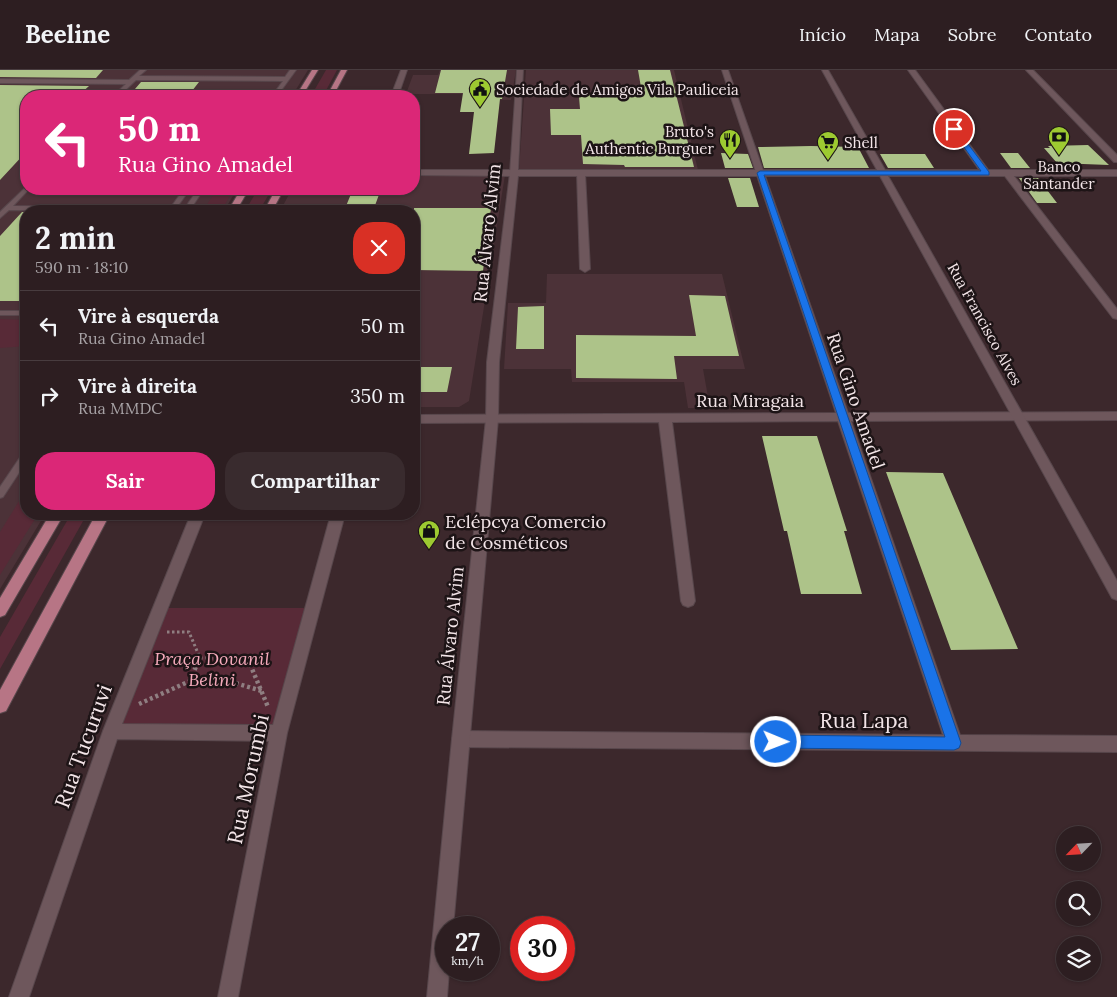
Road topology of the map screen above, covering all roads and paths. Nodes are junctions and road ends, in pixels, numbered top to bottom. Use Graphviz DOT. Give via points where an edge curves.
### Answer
graph roads {
  1 [pos="143,70"];
  2 [pos="190,70"];
  3 [pos="293,70"];
  4 [pos="314,70"];
  5 [pos="344,70"];
  6 [pos="404,70"];
  7 [pos="520,70"];
  8 [pos="725,70"];
  9 [pos="825,70"];
  10 [pos="910,70"];
  11 [pos="1029,70"];
  12 [pos="183,78"];
  13 [pos="286,79"];
  14 [pos="134,80"];
  15 [pos="0,81"];
  16 [pos="123,90"];
  17 [pos="278,90"];
  18 [pos="302,90"];
  19 [pos="333,90"];
  20 [pos="396,90"];
  21 [pos="1117,160"];
  22 [pos="420,172"];
  23 [pos="514,172"];
  24 [pos="581,173"];
  25 [pos="760,173"];
  26 [pos="986,173"];
  27 [pos="1007,173"];
  28 [pos="1117,173"];
  29 [pos="882,174"];
  30 [pos="20,195"];
  31 [pos="8,208"];
  32 [pos="20,208"];
  33 [pos="0,216"];
  34 [pos="584,270"];
  35 [pos="0,313"];
  36 [pos="20,314"];
  37 [pos="1117,316"];
  38 [pos="1018,415"];
  39 [pos="843,416"];
  40 [pos="1117,416"];
  41 [pos="665,418"];
  42 [pos="420,419"];
  43 [pos="492,419"];
  44 [pos="20,464"];
  45 [pos="0,495"];
  46 [pos="53,520"];
  47 [pos="100,520"];
  48 [pos="196,520"];
  49 [pos="336,520"];
  50 [pos="1117,594"];
  51 [pos="688,601"];
  52 [pos="0,611"];
  53 [pos="149,632"];
  54 [pos="200,658"];
  55 [pos="190,681"];
  56 [pos="262,691"];
  57 [pos="0,706"];
  58 [pos="114,723"];
  59 [pos="279,733"];
  60 [pos="460,739"];
  61 [pos="954,743"];
  62 [pos="1117,744"];
  63 [pos="19,997"];
  64 [pos="228,997"];
  65 [pos="437,997"];
  1 -- 14 [label="lane"];
  2 -- 12 [label="lane"];
  3 -- 13 [label="lane"];
  4 -- 18 [label="main road"];
  5 -- 19 [label="main road"];
  6 -- 20 [label="street"];
  7 -- 23 [label="street, Rua Álvaro Alvim"];
  8 -- 25 [label="street, Rua Gino Amadel"];
  9 -- 29 [label="street, Rua Francisco Alves"];
  10 -- 26 [label="street"];
  11 -- 21 [label="street"];
  12 -- 13 [label="lane"];
  12 -- 14 [label="lane"];
  13 -- 17 [label="lane"];
  14 -- 15 [label="lane"];
  14 -- 16 [label="lane"];
  22 -- 23 [label="street"];
  23 -- 24 [label="street"];
  23 -- 43 [label="street, Rua Álvaro Alvim" via="493,362"];
  24 -- 25 [label="street"];
  24 -- 34 [label="street"];
  25 -- 29 [label="street"];
  25 -- 39 [label="street, Rua Gino Amadel"];
  26 -- 27 [label="street"];
  26 -- 29 [label="street"];
  27 -- 28 [label="street"];
  27 -- 37 [label="street"];
  29 -- 38 [label="street, Rua Francisco Alves"];
  30 -- 31 [label="lane"];
  31 -- 32 [label="lane"];
  31 -- 33 [label="lane"];
  35 -- 36 [label="lane"];
  38 -- 39 [label="street, Rua Miragaia"];
  38 -- 40 [label="street, Rua Miragaia"];
  38 -- 50 [label="street, Rua Francisco Alves"];
  39 -- 41 [label="street, Rua Miragaia"];
  39 -- 61 [label="street, Rua Gino Amadel"];
  41 -- 43 [label="street, Rua Miragaia"];
  41 -- 51 [label="street"];
  42 -- 43 [label="street, Rua Miragaia"];
  43 -- 60 [label="street, Rua Álvaro Alvim"];
  44 -- 45 [label="lane"];
  46 -- 52 [label="main road"];
  47 -- 57 [label="main road"];
  48 -- 53 [label="street, Rua Tucuruvi"];
  49 -- 59 [label="street, Rua Morumbi"];
  53 -- 54 [label="path" via="189,632"];
  53 -- 58 [label="street, Rua Tucuruvi"];
  54 -- 55 [label="path"];
  54 -- 56 [label="path" via="248,659"];
  55 -- 56 [label="path" via="225,680"];
  55 -- 58 [label="path"];
  56 -- 59 [label="path"];
  58 -- 59 [label="street"];
  58 -- 63 [label="street, Rua Tucuruvi"];
  59 -- 64 [label="street, Rua Morumbi"];
  60 -- 61 [label="street, Rua Lapa"];
  60 -- 65 [label="street, Rua Álvaro Alvim"];
  61 -- 62 [label="street, Rua Lapa"];
}
